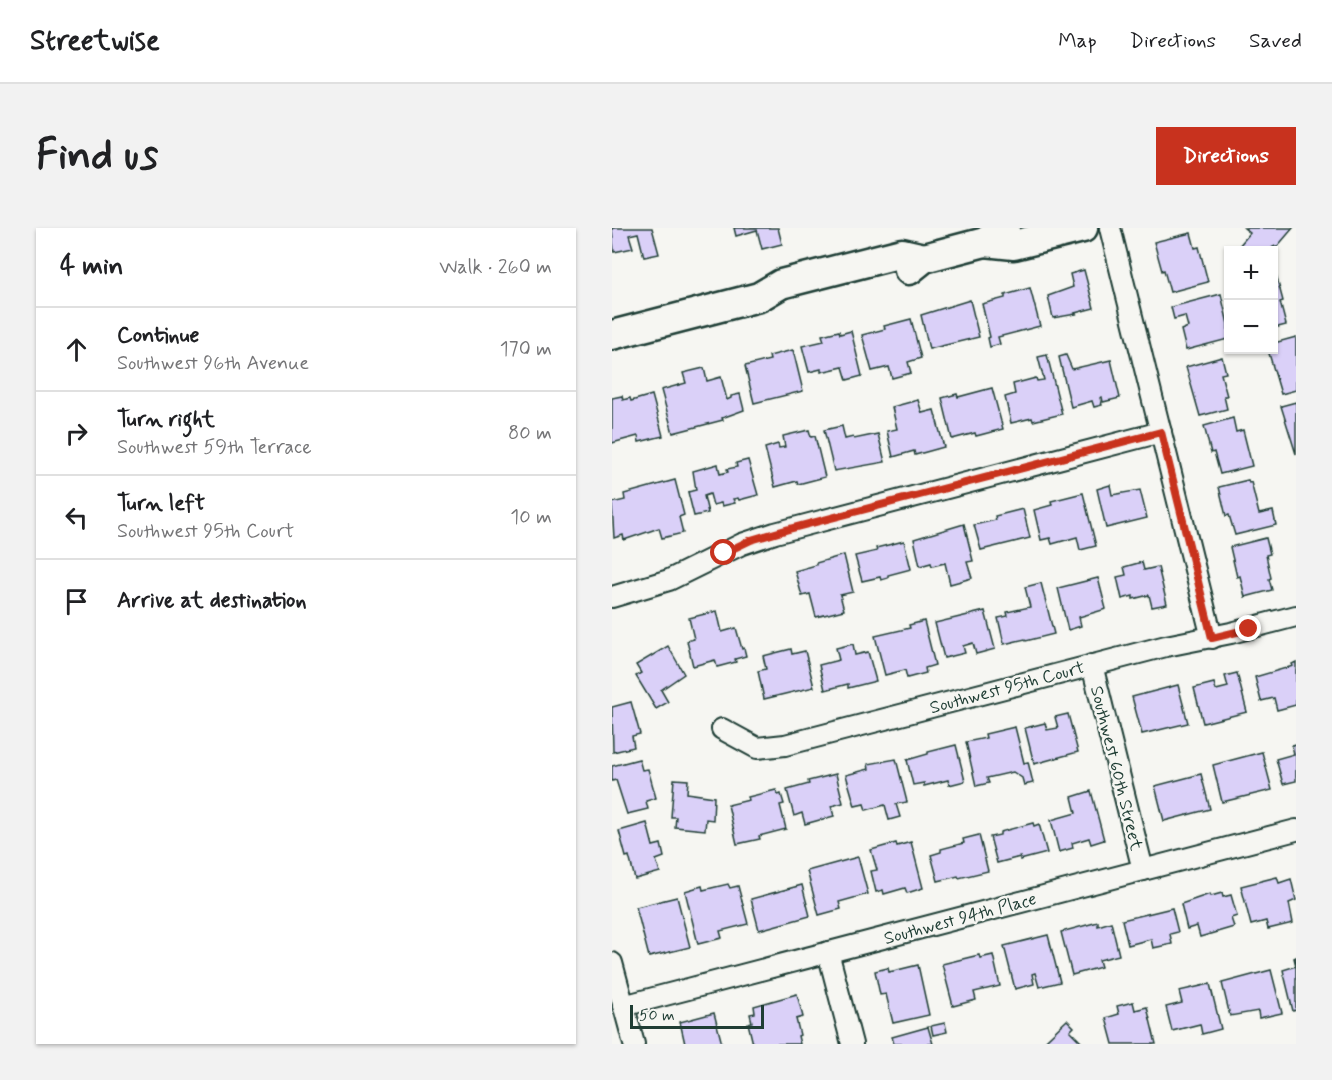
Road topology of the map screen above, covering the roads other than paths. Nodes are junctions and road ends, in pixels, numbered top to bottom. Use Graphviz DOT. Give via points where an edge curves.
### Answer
graph roads {
  1 [pos="1083,228"];
  2 [pos="1110,228"];
  3 [pos="990,232"];
  4 [pos="612,335"];
  5 [pos="1161,432"];
  6 [pos="612,597"];
  7 [pos="1296,616"];
  8 [pos="1212,638"];
  9 [pos="1092,665"];
  10 [pos="722,729"];
  11 [pos="1296,830"];
  12 [pos="1143,870"];
  13 [pos="828,952"];
  14 [pos="612,963"];
  15 [pos="623,1006"];
  16 [pos="634,1044"];
  17 [pos="852,1044"];
  1 -- 3 [label="street" via="1014,245"];
  2 -- 5 [label="street"];
  3 -- 4 [label="street" via="924,258 902,253 781,284 759,297"];
  5 -- 6 [label="street" via="775,533 742,544 669,580"];
  5 -- 8 [label="street"];
  7 -- 8 [label="street, Southwest 95th Court"];
  8 -- 9 [label="street, Southwest 95th Court"];
  9 -- 10 [label="street, Southwest 95th Court" via="785,745 757,748"];
  9 -- 12 [label="street, Southwest 60th Street"];
  11 -- 12 [label="street, Southwest 94th Place"];
  12 -- 13 [label="street, Southwest 94th Place"];
  13 -- 15 [label="street, Southwest 94th Place"];
  13 -- 17 [label="street"];
  14 -- 15 [label="street"];
  15 -- 16 [label="street"];
}
